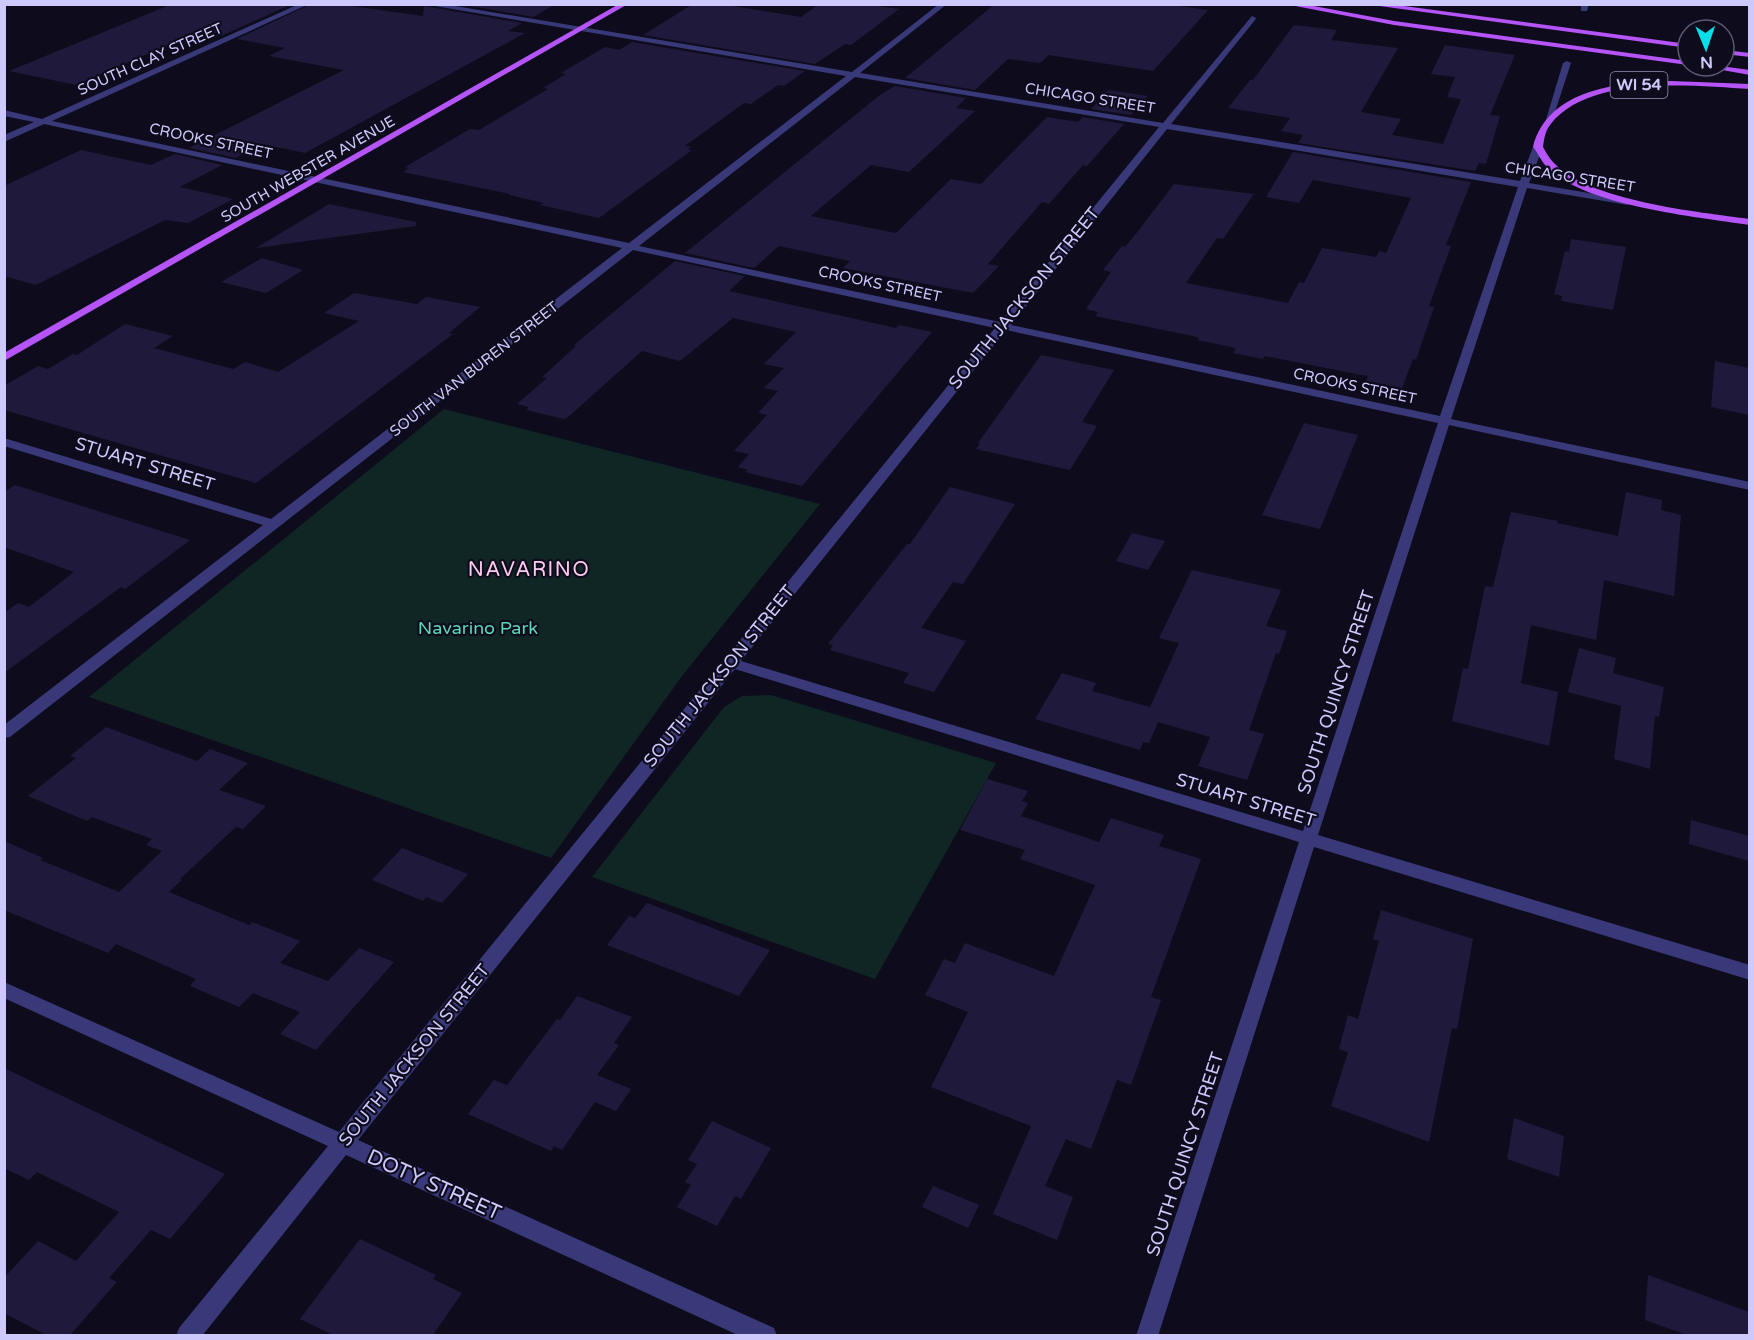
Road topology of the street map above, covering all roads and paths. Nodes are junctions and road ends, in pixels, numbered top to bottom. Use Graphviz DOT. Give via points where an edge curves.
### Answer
graph roads {
  1 [pos="306,4"];
  2 [pos="426,4"];
  3 [pos="625,4"];
  4 [pos="944,4"];
  5 [pos="1289,4"];
  6 [pos="1368,4"];
  7 [pos="1398,4"];
  8 [pos="1252,18"];
  9 [pos="582,30"];
  10 [pos="1676,36"];
  11 [pos="1676,44"];
  12 [pos="1676,52"];
  13 [pos="1676,61"];
  14 [pos="1567,63"];
  15 [pos="853,75"];
  16 [pos="1745,86"];
  17 [pos="4,113"];
  18 [pos="44,121"];
  19 [pos="1548,121"];
  20 [pos="1164,126"];
  21 [pos="4,138"];
  22 [pos="1538,147"];
  23 [pos="319,180"];
  24 [pos="1524,186"];
  25 [pos="1642,204"];
  26 [pos="1749,222"];
  27 [pos="631,247"];
  28 [pos="1002,326"];
  29 [pos="4,358"];
  30 [pos="1445,420"];
  31 [pos="4,442"];
  32 [pos="1749,486"];
  33 [pos="274,524"];
  34 [pos="730,663"];
  35 [pos="4,733"];
  36 [pos="1308,839"];
  37 [pos="1749,973"];
  38 [pos="4,989"];
  39 [pos="343,1143"];
  40 [pos="188,1335"];
  41 [pos="766,1335"];
  42 [pos="1147,1335"];
  1 -- 18 [label="street, SOUTH CLAY STREET"];
  2 -- 9 [label="street, CHICAGO STREET"];
  3 -- 9 [label="main road, SOUTH WEBSTER AVENUE"];
  4 -- 15 [label="street, SOUTH VAN BUREN STREET"];
  5 -- 12 [label="main road"];
  5 -- 13 [label="main road"];
  6 -- 11 [label="main road"];
  7 -- 10 [label="main road"];
  8 -- 20 [label="street, SOUTH JACKSON STREET"];
  9 -- 15 [label="street, CHICAGO STREET"];
  9 -- 23 [label="main road, SOUTH WEBSTER AVENUE"];
  14 -- 19 [label="street, SOUTH QUINCY STREET"];
  15 -- 20 [label="street, CHICAGO STREET"];
  15 -- 27 [label="street, SOUTH VAN BUREN STREET"];
  16 -- 19 [label="main road, WI 54" via="1663,84 1612,88 1576,100"];
  17 -- 18 [label="street, CROOKS STREET"];
  18 -- 21 [label="street, SOUTH CLAY STREET"];
  18 -- 23 [label="street, CROOKS STREET"];
  19 -- 22 [label="main road, SOUTH QUINCY STREET"];
  20 -- 24 [label="street, CHICAGO STREET"];
  20 -- 28 [label="street, SOUTH JACKSON STREET"];
  22 -- 24 [label="street, SOUTH QUINCY STREET"];
  22 -- 25 [label="main road" via="1550,164 1580,185"];
  23 -- 27 [label="street, CROOKS STREET"];
  23 -- 29 [label="main road, SOUTH WEBSTER AVENUE"];
  24 -- 25 [label="street, CHICAGO STREET"];
  24 -- 30 [label="street, SOUTH QUINCY STREET"];
  25 -- 26 [label="main road, CHICAGO STREET"];
  27 -- 28 [label="street, CROOKS STREET"];
  27 -- 33 [label="street, SOUTH VAN BUREN STREET"];
  28 -- 30 [label="street, CROOKS STREET"];
  28 -- 34 [label="street, SOUTH JACKSON STREET"];
  30 -- 32 [label="street, CROOKS STREET"];
  30 -- 36 [label="street, SOUTH QUINCY STREET"];
  31 -- 33 [label="street, STUART STREET"];
  33 -- 35 [label="street, SOUTH VAN BUREN STREET"];
  34 -- 36 [label="street, STUART STREET"];
  34 -- 39 [label="street, SOUTH JACKSON STREET"];
  36 -- 37 [label="street, STUART STREET"];
  36 -- 42 [label="street, SOUTH QUINCY STREET"];
  38 -- 39 [label="street, DOTY STREET"];
  39 -- 40 [label="street, SOUTH JACKSON STREET"];
  39 -- 41 [label="street, DOTY STREET"];
}
